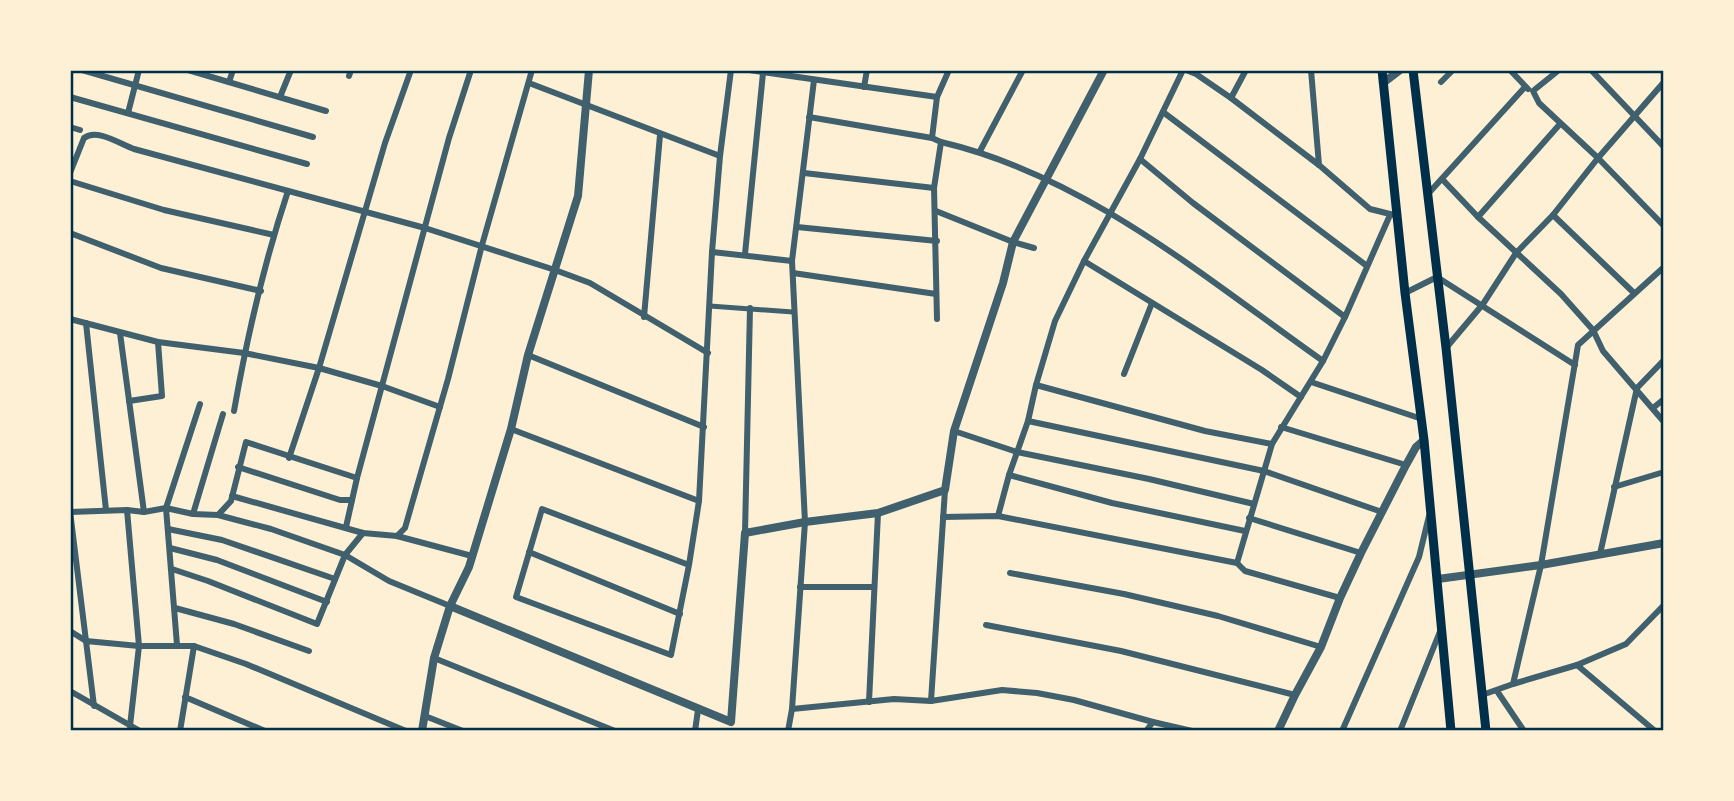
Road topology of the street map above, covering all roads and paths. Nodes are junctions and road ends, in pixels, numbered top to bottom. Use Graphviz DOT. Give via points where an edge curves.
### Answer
graph roads {
  1 [pos="82,70"];
  2 [pos="139,70"];
  3 [pos="189,70"];
  4 [pos="233,70"];
  5 [pos="291,70"];
  6 [pos="411,70"];
  7 [pos="471,70"];
  8 [pos="532,70"];
  9 [pos="589,70"];
  10 [pos="731,70"];
  11 [pos="750,70"];
  12 [pos="867,70"];
  13 [pos="950,70"];
  14 [pos="1023,70"];
  15 [pos="1104,70"];
  16 [pos="1184,70"];
  17 [pos="1246,70"];
  18 [pos="1311,70"];
  19 [pos="1381,70"];
  20 [pos="1400,70"];
  21 [pos="1413,70"];
  22 [pos="1453,70"];
  23 [pos="1510,70"];
  24 [pos="1559,70"];
  25 [pos="1591,70"];
  26 [pos="763,73"];
  27 [pos="802,73"];
  28 [pos="814,80"];
  29 [pos="229,82"];
  30 [pos="1441,82"];
  31 [pos="1664,82"];
  32 [pos="529,83"];
  33 [pos="1383,83"];
  34 [pos="135,85"];
  35 [pos="864,87"];
  36 [pos="1525,87"];
  37 [pos="1533,91"];
  38 [pos="70,97"];
  39 [pos="280,97"];
  40 [pos="937,97"];
  41 [pos="1231,98"];
  42 [pos="587,106"];
  43 [pos="326,111"];
  44 [pos="1163,112"];
  45 [pos="128,113"];
  46 [pos="1635,115"];
  47 [pos="809,117"];
  48 [pos="1560,124"];
  49 [pos="70,127"];
  50 [pos="80,130"];
  51 [pos="660,135"];
  52 [pos="313,137"];
  53 [pos="932,138"];
  54 [pos="941,142"];
  55 [pos="1664,148"];
  56 [pos="980,151"];
  57 [pos="720,156"];
  58 [pos="1598,158"];
  59 [pos="1140,159"];
  60 [pos="306,164"];
  61 [pos="1319,165"];
  62 [pos="70,173"];
  63 [pos="804,173"];
  64 [pos="1442,179"];
  65 [pos="1047,180"];
  66 [pos="70,181"];
  67 [pos="934,188"];
  68 [pos="288,191"];
  69 [pos="1427,195"];
  70 [pos="936,211"];
  71 [pos="364,212"];
  72 [pos="1111,212"];
  73 [pos="1393,215"];
  74 [pos="1553,215"];
  75 [pos="1478,217"];
  76 [pos="1664,226"];
  77 [pos="797,227"];
  78 [pos="425,228"];
  79 [pos="70,233"];
  80 [pos="274,235"];
  81 [pos="937,241"];
  82 [pos="1013,242"];
  83 [pos="482,245"];
  84 [pos="1034,248"];
  85 [pos="712,252"];
  86 [pos="1516,253"];
  87 [pos="745,254"];
  88 [pos="792,261"];
  89 [pos="1084,261"];
  90 [pos="1367,266"];
  91 [pos="1664,267"];
  92 [pos="555,270"];
  93 [pos="793,273"];
  94 [pos="1437,276"];
  95 [pos="261,291"];
  96 [pos="936,293"];
  97 [pos="1405,293"];
  98 [pos="1634,293"];
  99 [pos="1152,303"];
  100 [pos="1482,304"];
  101 [pos="710,306"];
  102 [pos="750,308"];
  103 [pos="793,312"];
  104 [pos="644,317"];
  105 [pos="1345,317"];
  106 [pos="70,319"];
  107 [pos="937,319"];
  108 [pos="86,323"];
  109 [pos="1592,330"];
  110 [pos="120,333"];
  111 [pos="158,342"];
  112 [pos="1446,348"];
  113 [pos="244,353"];
  114 [pos="708,353"];
  115 [pos="528,355"];
  116 [pos="1664,360"];
  117 [pos="1322,361"];
  118 [pos="1575,365"];
  119 [pos="319,368"];
  120 [pos="1124,373"];
  121 [pos="1311,382"];
  122 [pos="1036,385"];
  123 [pos="382,386"];
  124 [pos="1637,388"];
  125 [pos="1301,397"];
  126 [pos="1664,399"];
  127 [pos="129,401"];
  128 [pos="200,404"];
  129 [pos="440,407"];
  130 [pos="1653,408"];
  131 [pos="234,411"];
  132 [pos="223,414"];
  133 [pos="1422,419"];
  134 [pos="1028,421"];
  135 [pos="1664,422"];
  136 [pos="704,427"];
  137 [pos="1282,427"];
  138 [pos="511,429"];
  139 [pos="954,431"];
  140 [pos="1424,440"];
  141 [pos="1272,444"];
  142 [pos="1017,452"];
  143 [pos="289,458"];
  144 [pos="1406,465"];
  145 [pos="238,467"];
  146 [pos="1264,471"];
  147 [pos="1664,472"];
  148 [pos="1009,475"];
  149 [pos="357,478"];
  150 [pos="1615,487"];
  151 [pos="945,490"];
  152 [pos="232,496"];
  153 [pos="352,500"];
  154 [pos="699,501"];
  155 [pos="1254,504"];
  156 [pos="166,508"];
  157 [pos="106,510"];
  158 [pos="127,510"];
  159 [pos="70,511"];
  160 [pos="1430,511"];
  161 [pos="144,512"];
  162 [pos="1382,512"];
  163 [pos="193,513"];
  164 [pos="878,513"];
  165 [pos="218,515"];
  166 [pos="999,516"];
  167 [pos="943,517"];
  168 [pos="1249,518"];
  169 [pos="805,522"];
  170 [pos="346,527"];
  171 [pos="168,529"];
  172 [pos="1245,531"];
  173 [pos="363,533"];
  174 [pos="745,533"];
  175 [pos="397,536"];
  176 [pos="1664,543"];
  177 [pos="170,548"];
  178 [pos="529,552"];
  179 [pos="1361,553"];
  180 [pos="1600,554"];
  181 [pos="345,555"];
  182 [pos="472,556"];
  183 [pos="1237,563"];
  184 [pos="689,565"];
  185 [pos="1541,565"];
  186 [pos="73,566"];
  187 [pos="172,569"];
  188 [pos="1010,573"];
  189 [pos="1470,575"];
  190 [pos="335,579"];
  191 [pos="1438,579"];
  192 [pos="800,587"];
  193 [pos="874,587"];
  194 [pos="1340,598"];
  195 [pos="327,602"];
  196 [pos="1664,604"];
  197 [pos="450,606"];
  198 [pos="175,608"];
  199 [pos="680,614"];
  200 [pos="1442,624"];
  201 [pos="986,625"];
  202 [pos="70,631"];
  203 [pos="86,641"];
  204 [pos="177,645"];
  205 [pos="139,646"];
  206 [pos="194,646"];
  207 [pos="1321,647"];
  208 [pos="309,651"];
  209 [pos="434,658"];
  210 [pos="1577,665"];
  211 [pos="1513,684"];
  212 [pos="70,691"];
  213 [pos="1497,691"];
  214 [pos="1295,695"];
  215 [pos="1482,695"];
  216 [pos="186,697"];
  217 [pos="931,701"];
  218 [pos="869,702"];
  219 [pos="94,706"];
  220 [pos="792,709"];
  221 [pos="698,710"];
  222 [pos="425,716"];
  223 [pos="1153,722"];
  224 [pos="130,726"];
  225 [pos="1449,728"];
  226 [pos="1525,730"];
  227 [pos="140,731"];
  228 [pos="180,731"];
  229 [pos="265,731"];
  230 [pos="406,731"];
  231 [pos="422,731"];
  232 [pos="463,731"];
  233 [pos="615,731"];
  234 [pos="695,731"];
  235 [pos="788,731"];
  236 [pos="1146,731"];
  237 [pos="1192,731"];
  238 [pos="1278,731"];
  239 [pos="1342,731"];
  240 [pos="1400,731"];
  241 [pos="1486,731"];
  242 [pos="1655,731"];
  1 -- 34 [label="street"];
  2 -- 34 [label="street"];
  3 -- 29 [label="street"];
  4 -- 29 [label="street"];
  5 -- 39 [label="street"];
  6 -- 71 [label="street"];
  7 -- 78 [label="street"];
  8 -- 32 [label="street"];
  9 -- 42 [label="street"];
  10 -- 57 [label="street"];
  11 -- 26 [label="street"];
  12 -- 35 [label="street"];
  13 -- 40 [label="street"];
  14 -- 56 [label="street"];
  15 -- 65 [label="street"];
  16 -- 41 [label="street"];
  16 -- 44 [label="street"];
  17 -- 41 [label="street"];
  18 -- 61 [label="street"];
  19 -- 33 [label="main road"];
  20 -- 33 [label="street"];
  21 -- 69 [label="main road"];
  22 -- 30 [label="street"];
  23 -- 36 [label="street"];
  24 -- 37 [label="street"];
  25 -- 46 [label="street"];
  26 -- 27 [label="street"];
  26 -- 87 [label="street"];
  27 -- 28 [label="street"];
  28 -- 35 [label="street"];
  28 -- 47 [label="street"];
  29 -- 39 [label="street"];
  31 -- 46 [label="street"];
  32 -- 42 [label="street"];
  32 -- 83 [label="street"];
  33 -- 73 [label="main road"];
  34 -- 45 [label="street"];
  34 -- 52 [label="street"];
  35 -- 40 [label="street"];
  36 -- 37 [label="street"];
  36 -- 64 [label="street"];
  37 -- 48 [label="street"];
  38 -- 45 [label="street"];
  39 -- 43 [label="street"];
  40 -- 53 [label="street"];
  41 -- 61 [label="street"];
  42 -- 51 [label="street"];
  42 -- 92 [label="street" via="578,196"];
  44 -- 59 [label="street"];
  44 -- 90 [label="street"];
  45 -- 60 [label="street"];
  46 -- 55 [label="street"];
  46 -- 58 [label="street"];
  47 -- 53 [label="street"];
  47 -- 63 [label="street"];
  48 -- 58 [label="street"];
  48 -- 75 [label="street"];
  49 -- 50 [label="street"];
  51 -- 57 [label="street"];
  51 -- 104 [label="street"];
  53 -- 54 [label="street"];
  54 -- 56 [label="street"];
  54 -- 67 [label="street"];
  56 -- 65 [label="street"];
  57 -- 85 [label="street"];
  58 -- 74 [label="street"];
  58 -- 76 [label="street"];
  59 -- 72 [label="street"];
  59 -- 105 [label="street"];
  61 -- 73 [label="street" via="1370,209"];
  62 -- 68 [label="street" via="84,138 93,134"];
  63 -- 67 [label="street"];
  63 -- 77 [label="street"];
  64 -- 69 [label="street"];
  64 -- 75 [label="street"];
  65 -- 72 [label="street"];
  65 -- 82 [label="street"];
  66 -- 80 [label="street" via="164,210"];
  67 -- 70 [label="street"];
  68 -- 71 [label="street"];
  68 -- 80 [label="street"];
  69 -- 94 [label="main road"];
  70 -- 81 [label="street"];
  70 -- 82 [label="street"];
  71 -- 78 [label="street"];
  71 -- 119 [label="street"];
  72 -- 89 [label="street"];
  72 -- 117 [label="street"];
  73 -- 90 [label="street"];
  73 -- 97 [label="main road"];
  74 -- 86 [label="street"];
  74 -- 98 [label="street"];
  75 -- 86 [label="street"];
  77 -- 81 [label="street"];
  77 -- 88 [label="street"];
  78 -- 83 [label="street"];
  78 -- 123 [label="street"];
  79 -- 95 [label="street" via="162,268"];
  80 -- 95 [label="street"];
  81 -- 96 [label="street"];
  82 -- 84 [label="street"];
  82 -- 139 [label="street"];
  83 -- 92 [label="street"];
  83 -- 129 [label="street"];
  85 -- 87 [label="street"];
  85 -- 101 [label="street"];
  86 -- 100 [label="street"];
  86 -- 109 [label="street"];
  87 -- 88 [label="street"];
  88 -- 93 [label="street"];
  89 -- 99 [label="street"];
  89 -- 122 [label="street" via="1055,321"];
  90 -- 105 [label="street"];
  91 -- 98 [label="street"];
  92 -- 104 [label="street" via="590,283"];
  92 -- 115 [label="street"];
  93 -- 96 [label="street"];
  93 -- 103 [label="street"];
  94 -- 97 [label="street"];
  94 -- 100 [label="street"];
  94 -- 112 [label="main road"];
  95 -- 113 [label="street"];
  96 -- 107 [label="street"];
  97 -- 133 [label="main road"];
  98 -- 109 [label="street"];
  99 -- 120 [label="street"];
  99 -- 125 [label="street"];
  100 -- 112 [label="street"];
  100 -- 118 [label="street"];
  101 -- 102 [label="street"];
  101 -- 114 [label="street"];
  102 -- 103 [label="street"];
  102 -- 174 [label="street"];
  103 -- 169 [label="street"];
  104 -- 114 [label="street"];
  105 -- 117 [label="street"];
  106 -- 108 [label="street"];
  108 -- 110 [label="street"];
  108 -- 157 [label="street"];
  109 -- 118 [label="street" via="1578,345"];
  109 -- 124 [label="street" via="1603,351"];
  110 -- 111 [label="street"];
  110 -- 127 [label="street"];
  111 -- 113 [label="street"];
  111 -- 127 [label="street" via="162,396"];
  112 -- 189 [label="main road"];
  113 -- 119 [label="street"];
  113 -- 131 [label="street"];
  114 -- 136 [label="street"];
  115 -- 136 [label="street"];
  115 -- 138 [label="street"];
  116 -- 124 [label="street"];
  117 -- 121 [label="street"];
  118 -- 185 [label="street"];
  119 -- 123 [label="street"];
  119 -- 143 [label="street"];
  121 -- 125 [label="street"];
  121 -- 133 [label="street"];
  122 -- 134 [label="street"];
  122 -- 141 [label="street" via="1205,431"];
  123 -- 129 [label="street"];
  123 -- 149 [label="street"];
  124 -- 130 [label="street"];
  124 -- 150 [label="street"];
  125 -- 137 [label="street"];
  126 -- 130 [label="street"];
  127 -- 161 [label="street"];
  128 -- 156 [label="street"];
  129 -- 175 [label="street" via="405,528"];
  130 -- 135 [label="street"];
  132 -- 163 [label="street"];
  133 -- 140 [label="main road"];
  134 -- 142 [label="street"];
  134 -- 146 [label="street"];
  136 -- 154 [label="street"];
  137 -- 141 [label="street"];
  137 -- 144 [label="street"];
  138 -- 154 [label="street"];
  138 -- 182 [label="street"];
  139 -- 142 [label="street"];
  139 -- 151 [label="street"];
  140 -- 144 [label="street"];
  140 -- 160 [label="main road"];
  141 -- 146 [label="street"];
  142 -- 148 [label="street"];
  142 -- 155 [label="street"];
  143 -- 145 [label="street" via="246,442"];
  143 -- 149 [label="street"];
  144 -- 162 [label="street"];
  145 -- 152 [label="street"];
  145 -- 153 [label="street"];
  146 -- 155 [label="street"];
  146 -- 162 [label="street"];
  147 -- 150 [label="street"];
  148 -- 166 [label="street"];
  148 -- 172 [label="street"];
  149 -- 153 [label="street"];
  150 -- 180 [label="street"];
  151 -- 164 [label="street"];
  151 -- 167 [label="street"];
  152 -- 165 [label="street"];
  152 -- 170 [label="street"];
  153 -- 170 [label="street"];
  154 -- 184 [label="street"];
  155 -- 168 [label="street"];
  156 -- 161 [label="street"];
  156 -- 163 [label="street"];
  156 -- 171 [label="street"];
  157 -- 158 [label="street"];
  157 -- 159 [label="street"];
  158 -- 161 [label="street"];
  158 -- 205 [label="street"];
  159 -- 186 [label="street"];
  160 -- 191 [label="main road"];
  160 -- 239 [label="street" via="1419,557"];
  162 -- 179 [label="street"];
  163 -- 165 [label="street"];
  164 -- 169 [label="street"];
  164 -- 193 [label="street"];
  165 -- 181 [label="street"];
  166 -- 167 [label="street"];
  166 -- 183 [label="street"];
  167 -- 217 [label="street"];
  168 -- 172 [label="street"];
  168 -- 179 [label="street"];
  169 -- 174 [label="street"];
  169 -- 192 [label="street"];
  170 -- 173 [label="street"];
  171 -- 177 [label="street"];
  171 -- 190 [label="street" via="222,540"];
  172 -- 183 [label="street"];
  173 -- 175 [label="street"];
  173 -- 181 [label="street"];
  174 -- 221 [label="street" via="731,722"];
  175 -- 182 [label="street"];
  176 -- 180 [label="street"];
  177 -- 187 [label="street"];
  177 -- 195 [label="street" via="217,560"];
  178 -- 184 [label="street" via="542,509"];
  178 -- 199 [label="street"];
  178 -- 199 [label="street" via="516,597 671,655"];
  179 -- 194 [label="street"];
  180 -- 185 [label="street"];
  181 -- 190 [label="street"];
  181 -- 197 [label="street"];
  182 -- 197 [label="street"];
  183 -- 194 [label="street" via="1245,570"];
  184 -- 199 [label="street"];
  185 -- 189 [label="street"];
  185 -- 211 [label="street"];
  186 -- 203 [label="street"];
  187 -- 195 [label="street" via="317,624"];
  187 -- 198 [label="street"];
  188 -- 207 [label="street" via="1218,616"];
  189 -- 191 [label="street"];
  189 -- 215 [label="main road"];
  190 -- 195 [label="street"];
  191 -- 200 [label="main road"];
  192 -- 193 [label="street"];
  192 -- 220 [label="street"];
  193 -- 218 [label="street"];
  194 -- 207 [label="street"];
  196 -- 210 [label="street" via="1626,644"];
  197 -- 209 [label="street"];
  197 -- 221 [label="street"];
  198 -- 204 [label="street"];
  198 -- 208 [label="street"];
  200 -- 225 [label="main road"];
  200 -- 240 [label="street"];
  201 -- 214 [label="street" via="1121,651"];
  202 -- 203 [label="street"];
  203 -- 205 [label="street"];
  203 -- 219 [label="street"];
  204 -- 205 [label="street"];
  204 -- 206 [label="street"];
  205 -- 224 [label="street"];
  206 -- 216 [label="street"];
  206 -- 230 [label="street"];
  207 -- 214 [label="street"];
  209 -- 222 [label="street"];
  209 -- 233 [label="street"];
  210 -- 211 [label="street"];
  210 -- 242 [label="street"];
  211 -- 213 [label="street"];
  212 -- 219 [label="street"];
  213 -- 215 [label="street"];
  213 -- 226 [label="street"];
  214 -- 238 [label="street"];
  215 -- 241 [label="main road"];
  216 -- 228 [label="street"];
  216 -- 229 [label="street"];
  217 -- 218 [label="street"];
  217 -- 223 [label="street" via="1003,690 1037,693"];
  218 -- 220 [label="street"];
  219 -- 224 [label="street"];
  220 -- 235 [label="street"];
  221 -- 234 [label="street"];
  222 -- 231 [label="street"];
  222 -- 232 [label="street"];
  223 -- 236 [label="street"];
  223 -- 237 [label="street"];
  224 -- 227 [label="street"];
}
